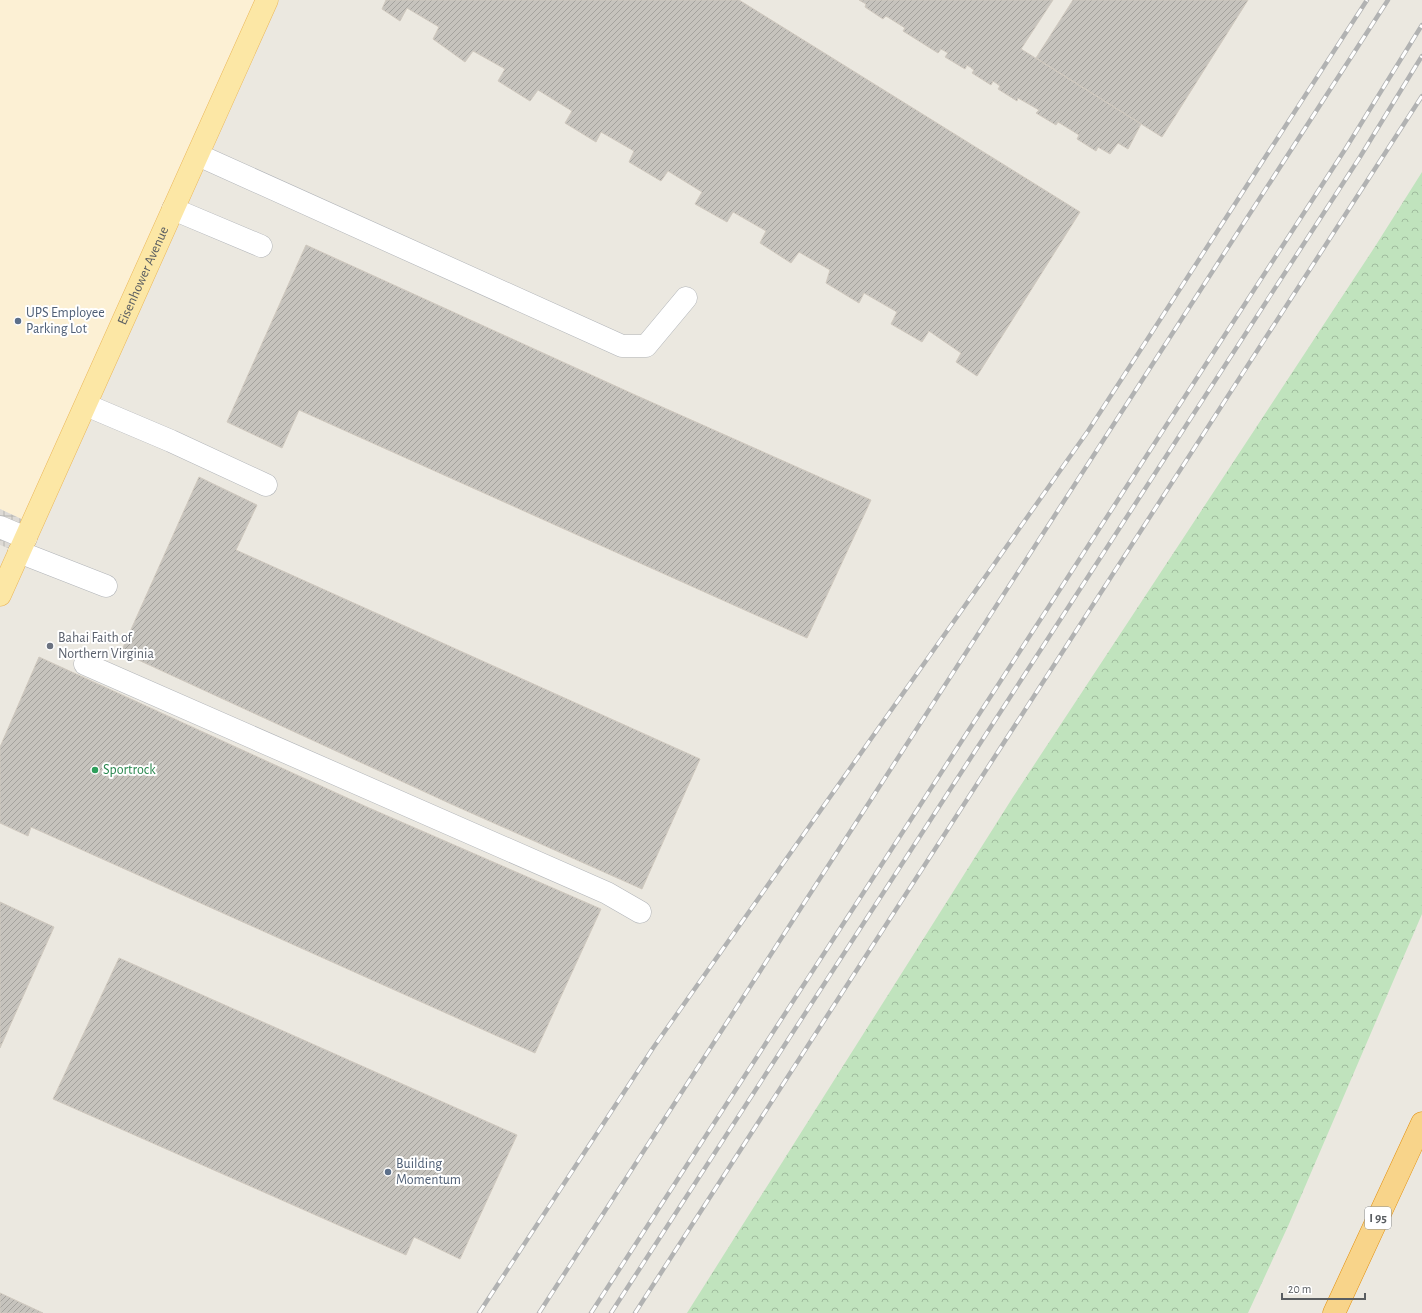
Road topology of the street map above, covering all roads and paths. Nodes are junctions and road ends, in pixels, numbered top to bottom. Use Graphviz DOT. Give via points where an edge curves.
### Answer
graph roads {
  1 [pos="267,0"];
  2 [pos="198,155"];
  3 [pos="173,209"];
  4 [pos="261,246"];
  5 [pos="686,298"];
  6 [pos="86,405"];
  7 [pos="266,485"];
  8 [pos="0,527"];
  9 [pos="22,545"];
  10 [pos="106,586"];
  11 [pos="0,595"];
  12 [pos="85,664"];
  13 [pos="640,912"];
  14 [pos="1422,1124"];
  15 [pos="1334,1313"];
  1 -- 2 [label="main road, Eisenhower Avenue"];
  2 -- 3 [label="main road, Eisenhower Avenue"];
  2 -- 5 [label="lane" via="622,346 646,346"];
  3 -- 4 [label="lane"];
  3 -- 6 [label="main road, Eisenhower Avenue"];
  6 -- 7 [label="lane"];
  6 -- 9 [label="main road, Eisenhower Avenue"];
  8 -- 9 [label="lane"];
  9 -- 10 [label="lane"];
  9 -- 11 [label="main road, Eisenhower Avenue"];
  12 -- 13 [label="lane" via="607,893"];
  14 -- 15 [label="highway, I 95"];
}
